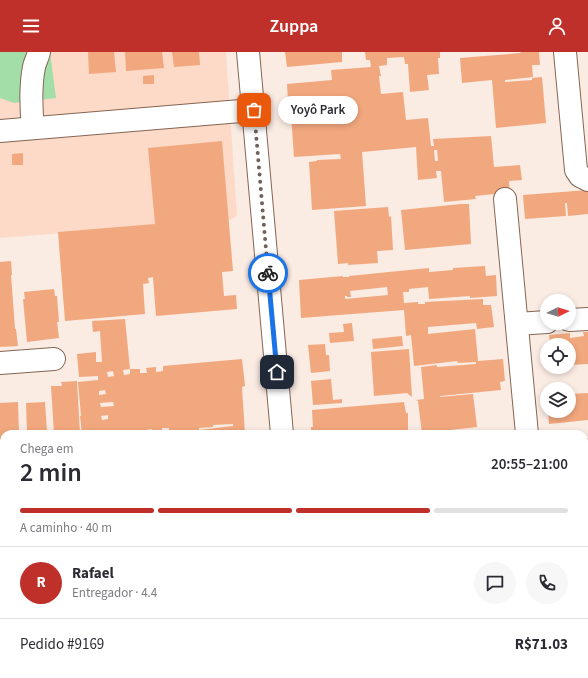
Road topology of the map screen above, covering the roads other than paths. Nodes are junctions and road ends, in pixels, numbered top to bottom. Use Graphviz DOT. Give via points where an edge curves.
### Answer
graph roads {
  1 [pos="39,52"];
  2 [pos="248,52"];
  3 [pos="565,52"];
  4 [pos="254,110"];
  5 [pos="33,128"];
  6 [pos="0,131"];
  7 [pos="588,180"];
  8 [pos="506,198"];
  9 [pos="588,319"];
  10 [pos="576,320"];
  11 [pos="540,322"];
  12 [pos="517,324"];
  13 [pos="54,359"];
  14 [pos="0,363"];
  15 [pos="282,430"];
  16 [pos="527,430"];
  1 -- 5 [label="street" via="31,88"];
  2 -- 4 [label="street"];
  3 -- 7 [label="street" via="576,170 580,176"];
  4 -- 5 [label="street"];
  4 -- 15 [label="street"];
  5 -- 6 [label="street"];
  8 -- 12 [label="street"];
  9 -- 10 [label="street"];
  11 -- 12 [label="street"];
  12 -- 16 [label="street"];
  13 -- 14 [label="street"];
}
